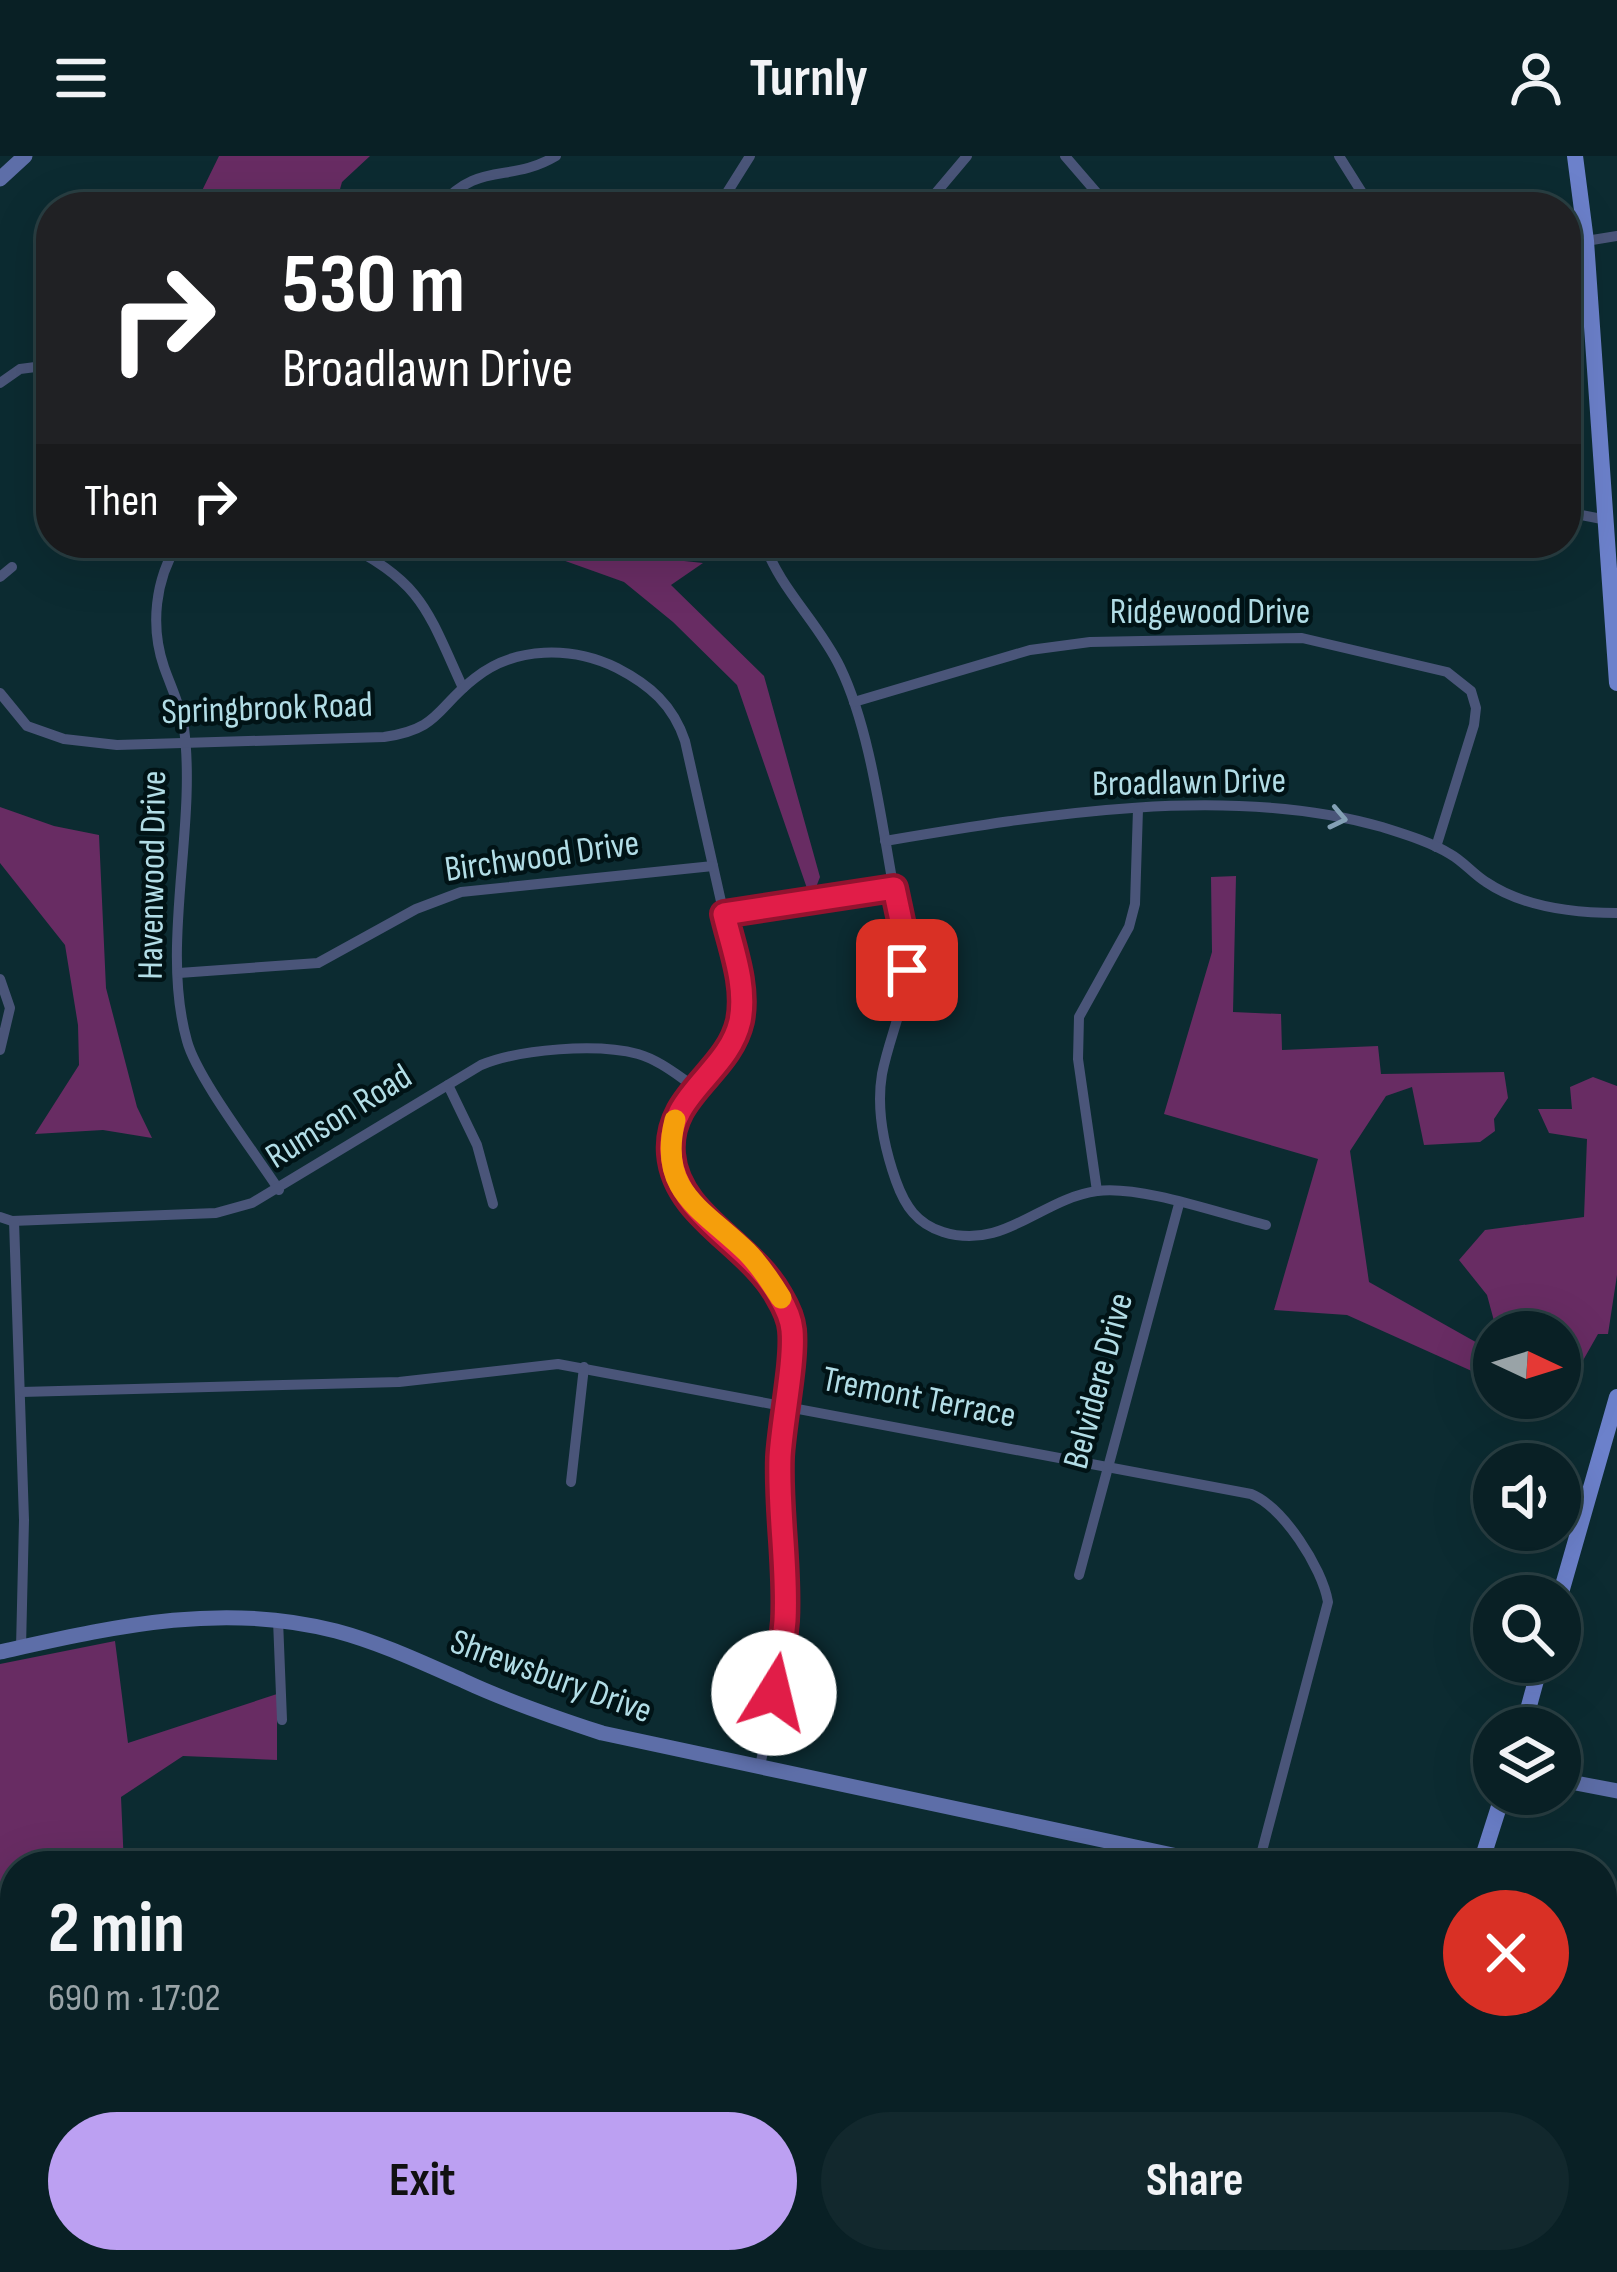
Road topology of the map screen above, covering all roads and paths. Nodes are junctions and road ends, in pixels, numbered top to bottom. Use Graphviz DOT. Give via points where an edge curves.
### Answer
graph roads {
  1 [pos="26,156"];
  2 [pos="556,156"];
  3 [pos="750,156"];
  4 [pos="967,156"];
  5 [pos="1065,156"];
  6 [pos="1339,156"];
  7 [pos="1575,156"];
  8 [pos="0,178"];
  9 [pos="452,192"];
  10 [pos="727,192"];
  11 [pos="937,192"];
  12 [pos="1096,192"];
  13 [pos="1362,192"];
  14 [pos="1580,192"];
  15 [pos="1581,202"];
  16 [pos="1617,236"];
  17 [pos="1586,241"];
  18 [pos="1581,314"];
  19 [pos="1592,317"];
  20 [pos="36,367"];
  21 [pos="0,383"];
  22 [pos="1581,515"];
  23 [pos="1607,520"];
  24 [pos="172,558"];
  25 [pos="368,558"];
  26 [pos="771,558"];
  27 [pos="11,567"];
  28 [pos="0,577"];
  29 [pos="1617,682"];
  30 [pos="463,688"];
  31 [pos="0,693"];
  32 [pos="854,702"];
  33 [pos="185,742"];
  34 [pos="1138,809"];
  35 [pos="885,841"];
  36 [pos="1436,848"];
  37 [pos="713,866"];
  38 [pos="894,888"];
  39 [pos="1617,913"];
  40 [pos="724,914"];
  41 [pos="179,973"];
  42 [pos="0,979"];
  43 [pos="0,1050"];
  44 [pos="448,1085"];
  45 [pos="695,1088"];
  46 [pos="279,1190"];
  47 [pos="1097,1191"];
  48 [pos="493,1204"];
  49 [pos="1179,1204"];
  50 [pos="0,1217"];
  51 [pos="14,1221"];
  52 [pos="1266,1225"];
  53 [pos="584,1367"];
  54 [pos="21,1392"];
  55 [pos="1617,1397"];
  56 [pos="784,1403"];
  57 [pos="1107,1464"];
  58 [pos="571,1481"];
  59 [pos="1079,1574"];
  60 [pos="1566,1575"];
  61 [pos="278,1620"];
  62 [pos="21,1648"];
  63 [pos="0,1652"];
  64 [pos="282,1720"];
  65 [pos="760,1767"];
  66 [pos="1581,1784"];
  67 [pos="1617,1791"];
  68 [pos="1496,1815"];
  69 [pos="1154,1851"];
  70 [pos="1262,1851"];
  71 [pos="1485,1851"];
  1 -- 8 [label="main road"];
  2 -- 9 [label="street"];
  3 -- 10 [label="street"];
  4 -- 11 [label="street"];
  5 -- 12 [label="street"];
  6 -- 13 [label="street"];
  7 -- 14 [label="main road"];
  15 -- 17 [label="main road"];
  16 -- 17 [label="street"];
  17 -- 19 [label="main road"];
  18 -- 19 [label="street"];
  19 -- 23 [label="main road"];
  20 -- 21 [label="street"];
  22 -- 23 [label="street"];
  23 -- 29 [label="main road"];
  24 -- 33 [label="street, Havenwood Drive" via="154,619"];
  25 -- 30 [label="street" via="421,598"];
  26 -- 32 [label="street" via="827,641"];
  27 -- 28 [label="street"];
  30 -- 33 [label="street, Springbrook Road" via="442,713 405,734"];
  30 -- 37 [label="street, Springbrook Road" via="501,663 555,651 638,679 679,723"];
  31 -- 33 [label="street, Springbrook Road" via="44,735 117,745"];
  32 -- 35 [label="street"];
  32 -- 36 [label="street, Ridgewood Drive" via="990,659 1090,642 1302,638 1346,645 1447,671 1471,691 1474,724"];
  33 -- 41 [label="street, Havenwood Drive"];
  34 -- 35 [label="street, Broadlawn Drive"];
  34 -- 36 [label="street, Broadlawn Drive, one-way" via="1283,807 1382,827"];
  34 -- 47 [label="street" via="1129,927 1079,1016"];
  35 -- 38 [label="street"];
  36 -- 39 [label="street, Broadlawn Drive" via="1504,892 1582,913"];
  37 -- 40 [label="street, Springbrook Road"];
  37 -- 41 [label="street, Birchwood Drive" via="461,892 318,963"];
  38 -- 40 [label="street"];
  38 -- 47 [label="street" via="906,985 883,1069 880,1116 903,1199 927,1225 969,1238 1011,1230"];
  40 -- 45 [label="street, Springbrook Road" via="741,1016 725,1056"];
  41 -- 46 [label="street, Havenwood Drive" via="187,1042"];
  42 -- 43 [label="street" via="10,1008"];
  44 -- 45 [label="street, Rumson Road" via="494,1060 580,1049 636,1054"];
  44 -- 46 [label="street, Rumson Road"];
  44 -- 48 [label="street" via="477,1144"];
  45 -- 56 [label="street, Springbrook Road" via="673,1127 674,1173 692,1205 748,1253 780,1296 793,1331"];
  46 -- 51 [label="street, Rumson Road" via="216,1213"];
  47 -- 49 [label="street"];
  49 -- 52 [label="street"];
  49 -- 57 [label="street, Belvidere Drive"];
  50 -- 51 [label="street, Rumson Road"];
  51 -- 54 [label="street"];
  53 -- 54 [label="street, Tremont Terrace" via="382,1382"];
  53 -- 56 [label="street, Tremont Terrace"];
  53 -- 58 [label="street"];
  54 -- 62 [label="street"];
  55 -- 60 [label="main road"];
  56 -- 57 [label="street, Tremont Terrace"];
  56 -- 65 [label="street, Springbrook Road" via="785,1617"];
  57 -- 59 [label="street, Belvidere Drive"];
  57 -- 70 [label="street, Tremont Terrace" via="1268,1501 1326,1588 1326,1616"];
  61 -- 62 [label="main road, Shrewsbury Drive" via="164,1618"];
  61 -- 64 [label="street"];
  61 -- 65 [label="main road, Shrewsbury Drive" via="382,1646 602,1733"];
  62 -- 63 [label="main road, Shrewsbury Drive"];
  65 -- 69 [label="main road, Shrewsbury Drive"];
  66 -- 67 [label="main road"];
  68 -- 71 [label="main road"];
}
